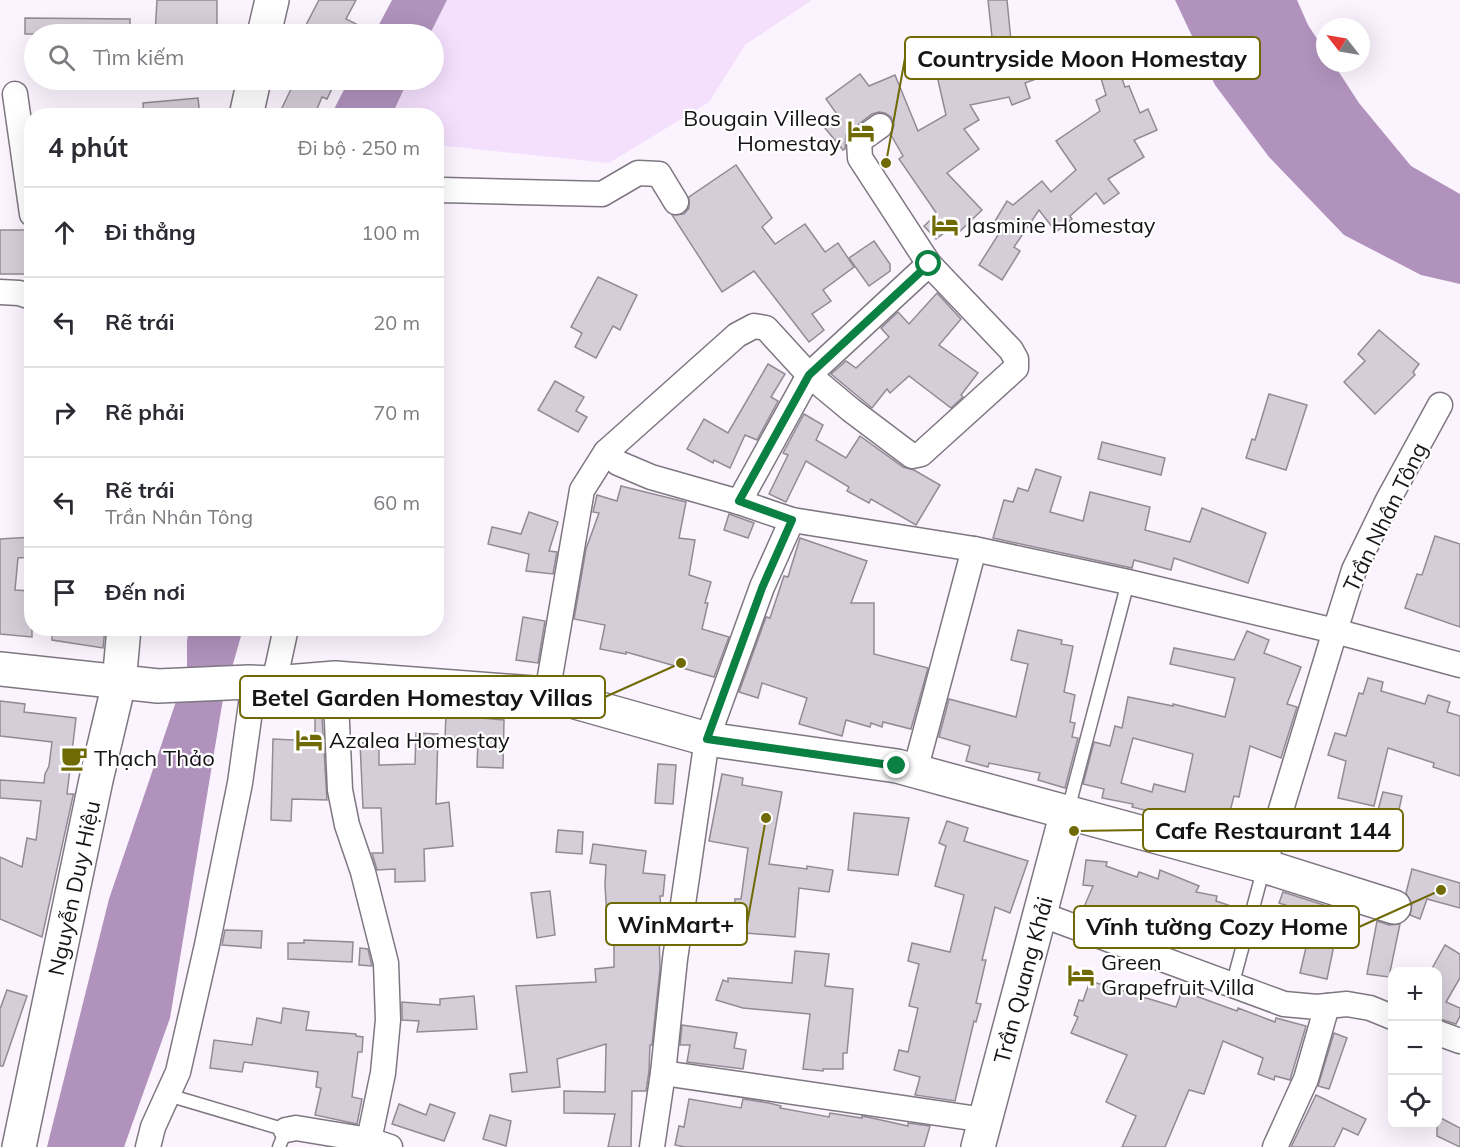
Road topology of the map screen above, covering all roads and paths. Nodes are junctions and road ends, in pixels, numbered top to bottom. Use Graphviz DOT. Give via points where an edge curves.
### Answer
graph roads {
  1 [pos="273,0"];
  2 [pos="267,24"];
  3 [pos="252,90"];
  4 [pos="15,94"];
  5 [pos="248,108"];
  6 [pos="880,126"];
  7 [pos="24,158"];
  8 [pos="444,189"];
  9 [pos="676,202"];
  10 [pos="929,264"];
  11 [pos="0,292"];
  12 [pos="24,295"];
  13 [pos="809,375"];
  14 [pos="1440,405"];
  15 [pos="606,452"];
  16 [pos="739,501"];
  17 [pos="792,520"];
  18 [pos="974,549"];
  19 [pos="1128,582"];
  20 [pos="1335,631"];
  21 [pos="123,636"];
  22 [pos="282,636"];
  23 [pos="1460,665"];
  24 [pos="0,669"];
  25 [pos="335,678"];
  26 [pos="119,682"];
  27 [pos="259,682"];
  28 [pos="547,694"];
  29 [pos="707,739"];
  30 [pos="915,771"];
  31 [pos="1067,812"];
  32 [pos="1264,866"];
  33 [pos="1394,907"];
  34 [pos="1040,914"];
  35 [pos="1232,986"];
  36 [pos="1326,1006"];
  37 [pos="1388,1015"];
  38 [pos="663,1073"];
  39 [pos="168,1095"];
  40 [pos="982,1134"];
  41 [pos="282,1138"];
  42 [pos="380,1144"];
  43 [pos="19,1147"];
  44 [pos="148,1147"];
  45 [pos="652,1147"];
  46 [pos="1275,1147"];
  1 -- 2 [label="street"];
  3 -- 5 [label="street"];
  4 -- 7 [label="street"];
  6 -- 10 [label="street" via="859,141 861,158"];
  8 -- 9 [label="street" via="602,194 638,173 659,174"];
  10 -- 13 [label="street"];
  10 -- 13 [label="street" via="1011,350 1016,368 921,454 912,456"];
  11 -- 12 [label="street"];
  13 -- 15 [label="street" via="766,328 754,326 737,335"];
  13 -- 16 [label="street"];
  14 -- 20 [label="street, Trần Nhân Tông" via="1354,570"];
  15 -- 16 [label="street" via="618,463 651,477"];
  15 -- 28 [label="street" via="582,490"];
  16 -- 17 [label="street"];
  17 -- 18 [label="street"];
  17 -- 29 [label="street" via="762,588"];
  18 -- 19 [label="street"];
  18 -- 30 [label="street"];
  19 -- 20 [label="street"];
  19 -- 31 [label="lane"];
  20 -- 23 [label="street"];
  20 -- 32 [label="street, Trần Nhân Tông"];
  21 -- 26 [label="street, Nguyễn Duy Hiệu"];
  22 -- 27 [label="street"];
  24 -- 26 [label="street"];
  25 -- 27 [label="street"];
  25 -- 28 [label="street"];
  25 -- 42 [label="street" via="340,790 387,963 388,1020"];
  26 -- 27 [label="street" via="158,686"];
  26 -- 43 [label="street, Nguyễn Duy Hiệu"];
  27 -- 39 [label="street" via="210,933 178,1072"];
  28 -- 29 [label="street"];
  29 -- 30 [label="street"];
  29 -- 38 [label="street"];
  30 -- 31 [label="street"];
  31 -- 32 [label="street"];
  31 -- 34 [label="street, Trần Quang Khải"];
  32 -- 33 [label="street"];
  32 -- 35 [label="lane"];
  34 -- 35 [label="street"];
  34 -- 40 [label="street, Trần Quang Khải"];
  35 -- 36 [label="street" via="1284,1004"];
  36 -- 37 [label="street" via="1347,1004"];
  36 -- 46 [label="street" via="1306,1079"];
  38 -- 40 [label="street"];
  38 -- 45 [label="street"];
  39 -- 41 [label="lane"];
  39 -- 44 [label="street"];
  41 -- 42 [label="street" via="296,1128"];
}
